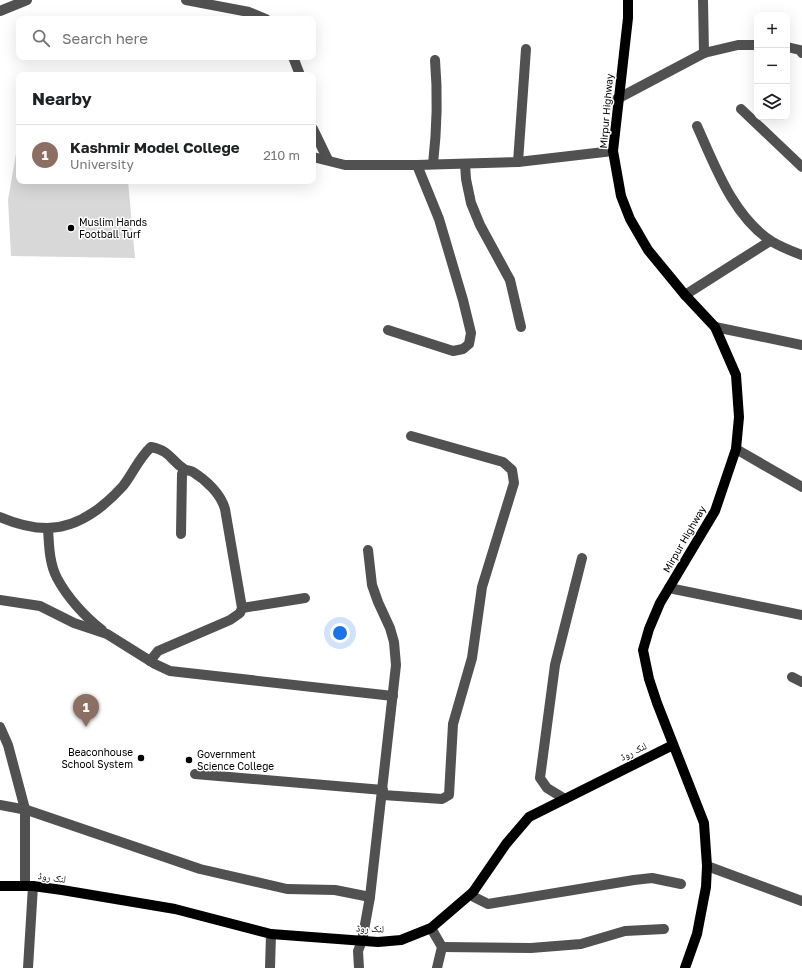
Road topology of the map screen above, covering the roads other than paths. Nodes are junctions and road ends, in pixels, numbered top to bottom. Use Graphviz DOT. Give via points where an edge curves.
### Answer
graph roads {
  1 [pos="27,0"];
  2 [pos="186,0"];
  3 [pos="628,0"];
  4 [pos="703,0"];
  5 [pos="0,11"];
  6 [pos="258,16"];
  7 [pos="754,45"];
  8 [pos="790,48"];
  9 [pos="526,49"];
  10 [pos="801,50"];
  11 [pos="704,53"];
  12 [pos="294,60"];
  13 [pos="435,60"];
  14 [pos="299,72"];
  15 [pos="617,99"];
  16 [pos="741,109"];
  17 [pos="697,126"];
  18 [pos="316,136"];
  19 [pos="613,151"];
  20 [pos="316,158"];
  21 [pos="328,160"];
  22 [pos="518,162"];
  23 [pos="433,164"];
  24 [pos="465,164"];
  25 [pos="417,165"];
  26 [pos="802,167"];
  27 [pos="770,241"];
  28 [pos="802,255"];
  29 [pos="685,295"];
  30 [pos="521,327"];
  31 [pos="715,327"];
  32 [pos="388,330"];
  33 [pos="802,345"];
  34 [pos="411,436"];
  35 [pos="736,449"];
  36 [pos="185,470"];
  37 [pos="802,487"];
  38 [pos="0,517"];
  39 [pos="48,528"];
  40 [pos="181,534"];
  41 [pos="368,550"];
  42 [pos="582,558"];
  43 [pos="669,588"];
  44 [pos="305,598"];
  45 [pos="0,600"];
  46 [pos="242,608"];
  47 [pos="802,615"];
  48 [pos="107,634"];
  49 [pos="150,661"];
  50 [pos="792,676"];
  51 [pos="802,682"];
  52 [pos="393,696"];
  53 [pos="0,726"];
  54 [pos="673,745"];
  55 [pos="195,774"];
  56 [pos="383,793"];
  57 [pos="565,799"];
  58 [pos="0,805"];
  59 [pos="25,809"];
  60 [pos="707,866"];
  61 [pos="681,884"];
  62 [pos="0,886"];
  63 [pos="29,886"];
  64 [pos="473,892"];
  65 [pos="370,897"];
  66 [pos="802,901"];
  67 [pos="431,928"];
  68 [pos="664,929"];
  69 [pos="272,934"];
  70 [pos="362,940"];
  71 [pos="442,947"];
  72 [pos="28,968"];
  73 [pos="270,968"];
  74 [pos="360,968"];
  75 [pos="437,968"];
  76 [pos="685,968"];
  1 -- 5 [label="street"];
  2 -- 6 [label="street"];
  3 -- 15 [label="main road, Mirpur Highway"];
  4 -- 11 [label="street"];
  7 -- 11 [label="street" via="738,45"];
  8 -- 10 [label="street"];
  9 -- 22 [label="street"];
  11 -- 15 [label="street"];
  12 -- 14 [label="street"];
  13 -- 23 [label="street" via="438,93"];
  15 -- 19 [label="main road, Mirpur Highway"];
  16 -- 26 [label="street"];
  17 -- 27 [label="street" via="730,194 744,216"];
  18 -- 21 [label="street"];
  19 -- 22 [label="street"];
  19 -- 29 [label="main road, Mirpur Highway" via="621,196 630,219 648,250"];
  20 -- 21 [label="street"];
  21 -- 25 [label="street" via="345,165"];
  22 -- 24 [label="street"];
  23 -- 24 [label="street"];
  23 -- 25 [label="street"];
  24 -- 30 [label="street" via="471,203 510,280"];
  25 -- 32 [label="street" via="439,219 463,300 471,332 469,344 463,349 453,351"];
  27 -- 28 [label="street"];
  27 -- 29 [label="street"];
  29 -- 31 [label="main road, Mirpur Highway"];
  31 -- 33 [label="street"];
  31 -- 35 [label="main road, Mirpur Highway" via="736,376 739,417"];
  34 -- 56 [label="street" via="503,462 512,470 514,483 482,587 472,658 453,724 449,794 442,799"];
  35 -- 37 [label="street"];
  35 -- 43 [label="main road, Mirpur Highway" via="715,511"];
  36 -- 39 [label="street" via="163,449 151,447 143,454 123,485 98,509 83,519"];
  36 -- 40 [label="street" via="182,474"];
  36 -- 46 [label="street" via="192,471 216,492 223,502"];
  38 -- 39 [label="street"];
  39 -- 48 [label="street" via="50,554 56,577 94,624"];
  41 -- 52 [label="street" via="372,585 394,642 396,665"];
  42 -- 57 [label="street" via="555,665 540,778 547,788"];
  43 -- 47 [label="street"];
  43 -- 54 [label="main road, Mirpur Highway" via="649,629 644,650 649,679"];
  44 -- 46 [label="street"];
  45 -- 48 [label="street" via="40,606 74,623"];
  46 -- 49 [label="street" via="240,613 230,620 158,651"];
  48 -- 49 [label="street"];
  49 -- 52 [label="street" via="170,671 188,674"];
  50 -- 51 [label="street"];
  52 -- 56 [label="street"];
  53 -- 59 [label="street" via="8,745"];
  54 -- 57 [label="main road, لنک روڈ"];
  54 -- 60 [label="main road, Mirpur Highway" via="704,823"];
  55 -- 56 [label="street"];
  56 -- 65 [label="street"];
  57 -- 64 [label="main road, لنک روڈ" via="529,817 506,844"];
  58 -- 59 [label="street"];
  59 -- 63 [label="street"];
  59 -- 65 [label="street" via="200,869 287,889 335,890"];
  60 -- 66 [label="street"];
  60 -- 76 [label="main road, Mirpur Highway" via="706,887 697,934"];
  61 -- 64 [label="street" via="652,878 488,904 474,897"];
  62 -- 63 [label="main road, لنک روڈ"];
  63 -- 69 [label="main road, لنک روڈ" via="175,910"];
  63 -- 72 [label="street"];
  64 -- 67 [label="main road, لنک روڈ"];
  65 -- 70 [label="street"];
  67 -- 70 [label="main road, لنک روڈ" via="401,940"];
  67 -- 71 [label="street"];
  68 -- 71 [label="street" via="625,931 581,944 531,948"];
  69 -- 70 [label="main road, لنک روڈ"];
  69 -- 73 [label="street"];
  70 -- 74 [label="street" via="358,951"];
  71 -- 75 [label="street"];
}
